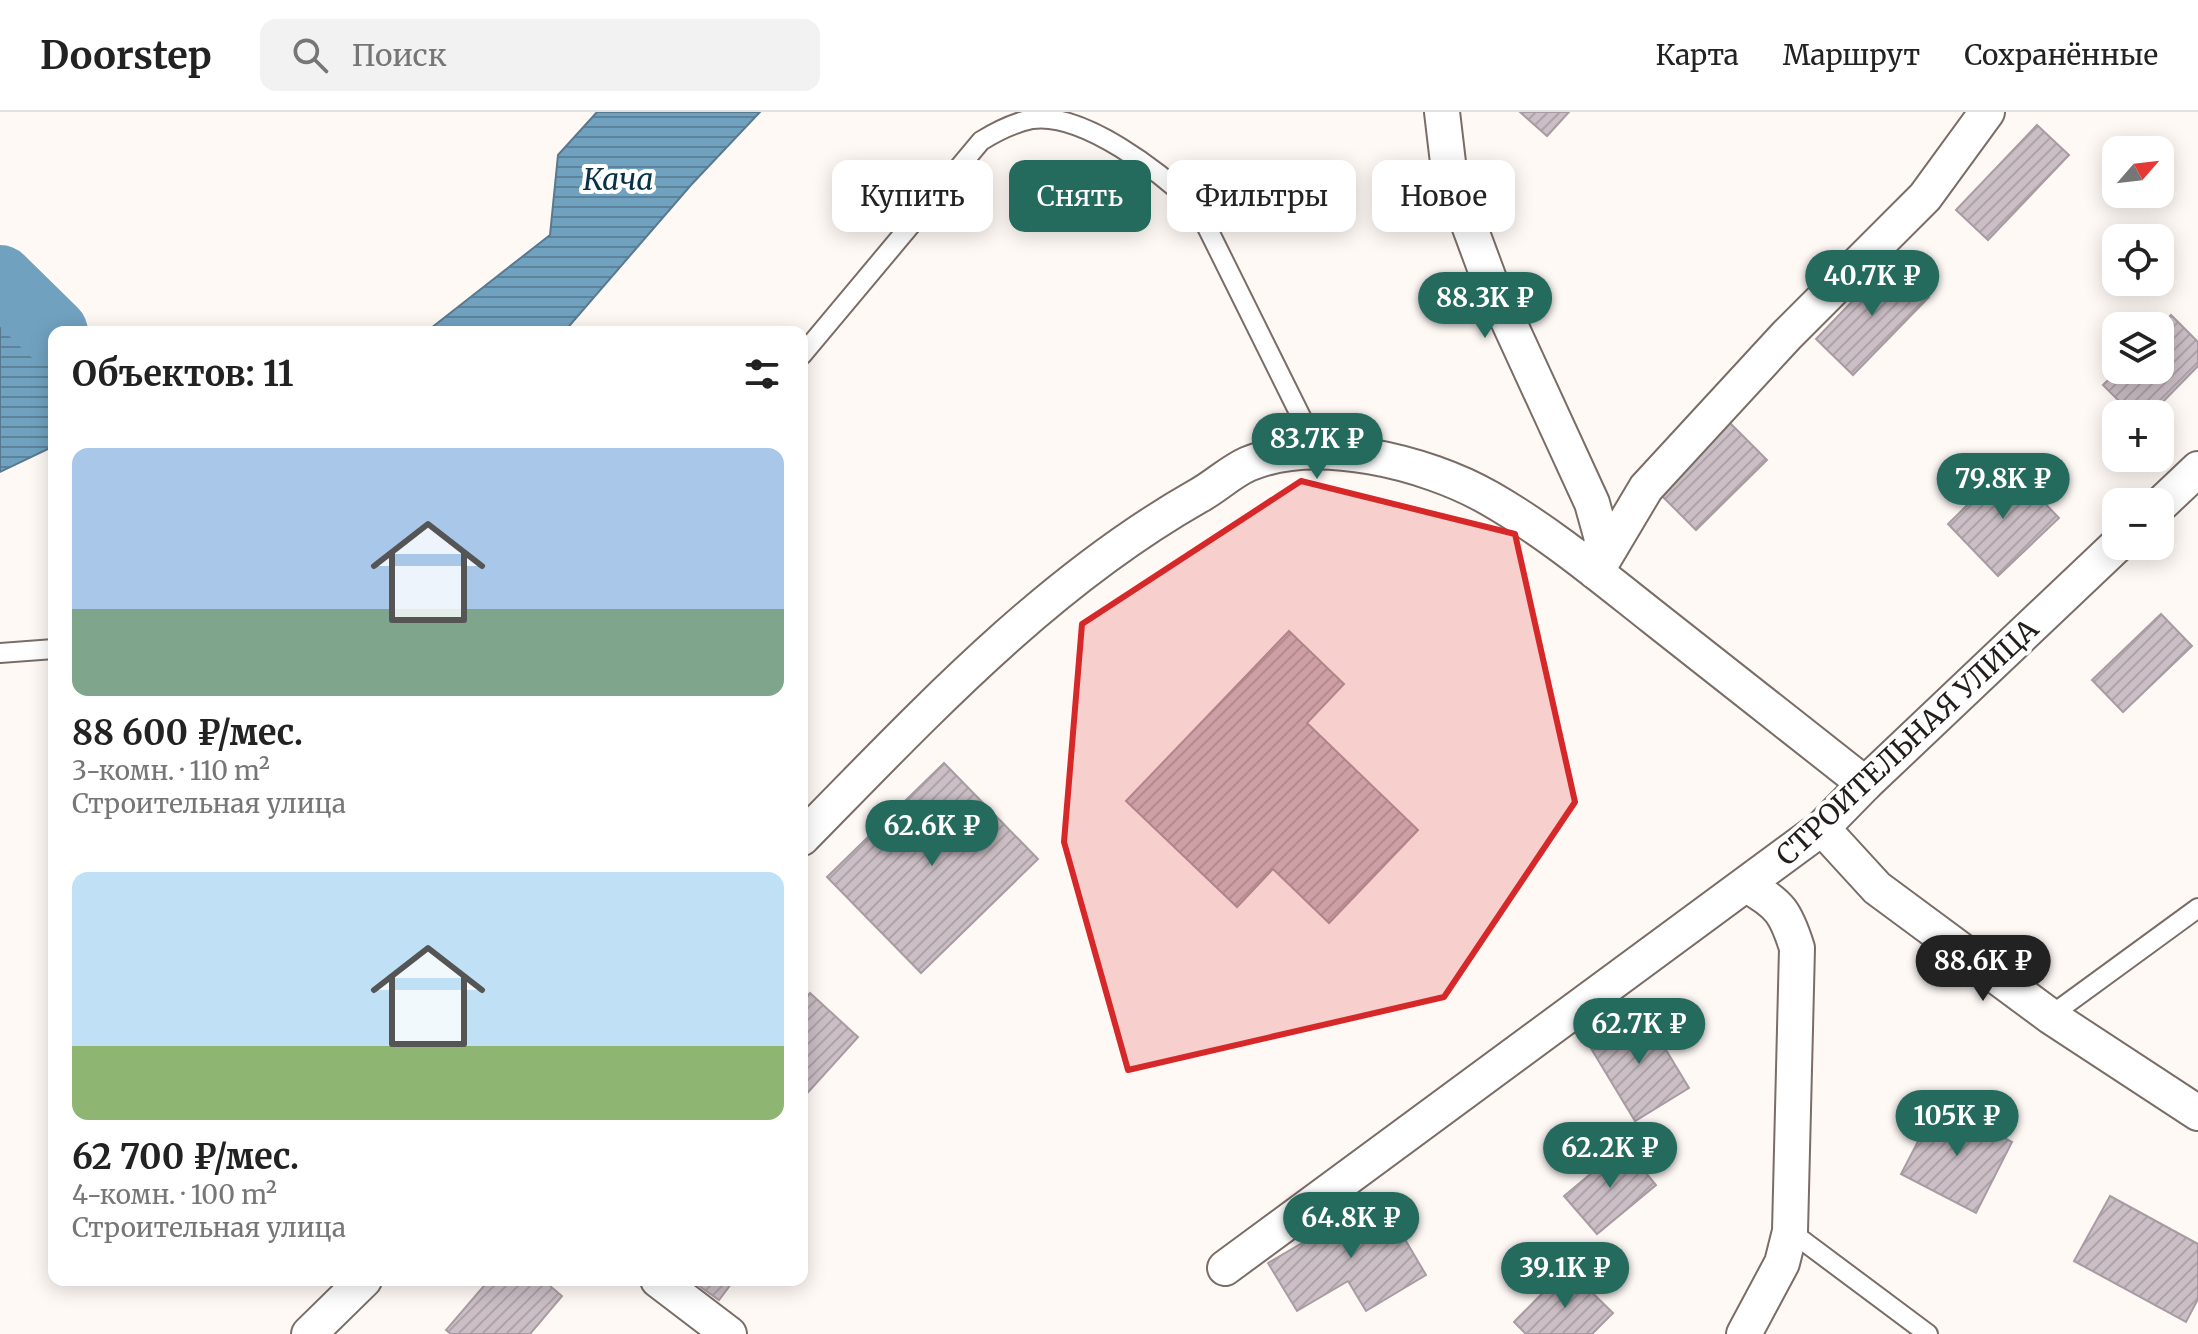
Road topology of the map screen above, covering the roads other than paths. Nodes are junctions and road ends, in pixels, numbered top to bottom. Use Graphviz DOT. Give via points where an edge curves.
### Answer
graph roads {
  1 [pos="1442,112"];
  2 [pos="1987,112"];
  3 [pos="808,348"];
  4 [pos="1318,451"];
  5 [pos="2198,469"];
  6 [pos="2174,492"];
  7 [pos="2102,559"];
  8 [pos="1596,572"];
  9 [pos="48,649"];
  10 [pos="0,653"];
  11 [pos="1865,784"];
  12 [pos="1822,828"];
  13 [pos="808,832"];
  14 [pos="1748,886"];
  15 [pos="2198,908"];
  16 [pos="2050,1016"];
  17 [pos="2198,1113"];
  18 [pos="1790,1231"];
  19 [pos="1225,1268"];
  20 [pos="358,1286"];
  21 [pos="666,1286"];
  22 [pos="309,1334"];
  23 [pos="729,1334"];
  24 [pos="1744,1334"];
  25 [pos="1928,1334"];
  1 -- 8 [label="street" via="1449,171 1489,279 1592,503 1602,539"];
  2 -- 8 [label="street" via="1925,197 1787,335 1646,488"];
  3 -- 4 [label="lane" via="981,141 1004,127 1035,119 1064,123 1107,139 1171,182 1197,207"];
  4 -- 8 [label="street" via="1420,468 1487,497"];
  4 -- 13 [label="street" via="1248,464 1077,575 954,683"];
  5 -- 6 [label="street"];
  7 -- 11 [label="street, СТРОИТЕЛЬНАЯ УЛИЦА"];
  8 -- 11 [label="street"];
  9 -- 10 [label="lane"];
  11 -- 12 [label="street, СТРОИТЕЛЬНАЯ УЛИЦА"];
  12 -- 14 [label="street, СТРОИТЕЛЬНАЯ УЛИЦА"];
  12 -- 16 [label="street" via="1877,888"];
  14 -- 18 [label="street" via="1777,902 1797,948"];
  14 -- 19 [label="street, СТРОИТЕЛЬНАЯ УЛИЦА"];
  15 -- 16 [label="lane"];
  16 -- 17 [label="street"];
  18 -- 24 [label="street" via="1782,1263"];
  18 -- 25 [label="lane"];
  20 -- 22 [label="street"];
  21 -- 23 [label="street"];
}
